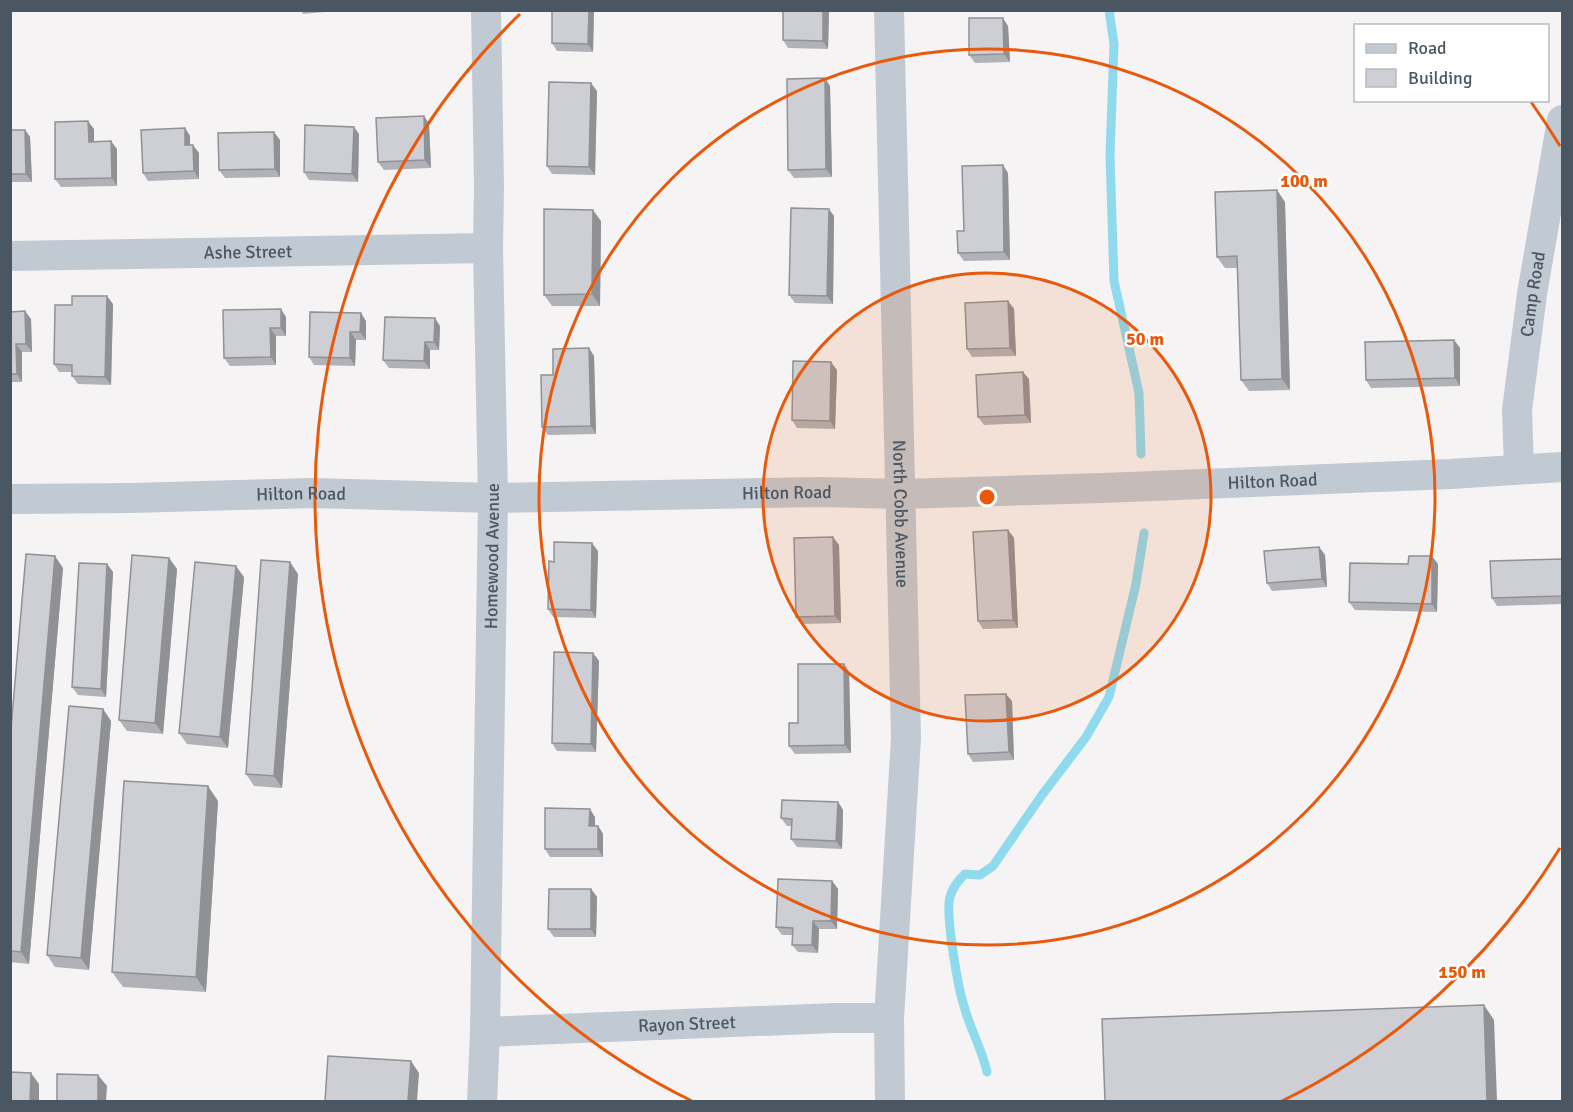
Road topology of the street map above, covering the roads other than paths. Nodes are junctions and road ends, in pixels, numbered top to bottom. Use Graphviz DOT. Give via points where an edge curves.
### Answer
graph roads {
  1 [pos="486,10"];
  2 [pos="889,10"];
  3 [pos="1563,120"];
  4 [pos="488,248"];
  5 [pos="10,256"];
  6 [pos="1563,467"];
  7 [pos="1519,469"];
  8 [pos="902,494"];
  9 [pos="493,498"];
  10 [pos="10,499"];
  11 [pos="889,1018"];
  12 [pos="485,1032"];
  13 [pos="482,1101"];
  14 [pos="890,1101"];
  1 -- 4 [label="street, Homewood Avenue"];
  2 -- 8 [label="street, North Cobb Avenue"];
  3 -- 7 [label="street, Camp Road" via="1532,294 1517,410"];
  4 -- 5 [label="street, Ashe Street"];
  4 -- 9 [label="street, Homewood Avenue"];
  6 -- 7 [label="street, Hilton Road"];
  7 -- 8 [label="street, Hilton Road"];
  8 -- 9 [label="street, Hilton Road"];
  8 -- 11 [label="street, North Cobb Avenue" via="906,738"];
  9 -- 10 [label="street, Hilton Road" via="314,493"];
  9 -- 12 [label="street, Homewood Avenue"];
  11 -- 12 [label="street, Rayon Street"];
  11 -- 14 [label="street, North Cobb Avenue"];
  12 -- 13 [label="street, Homewood Avenue"];
}
